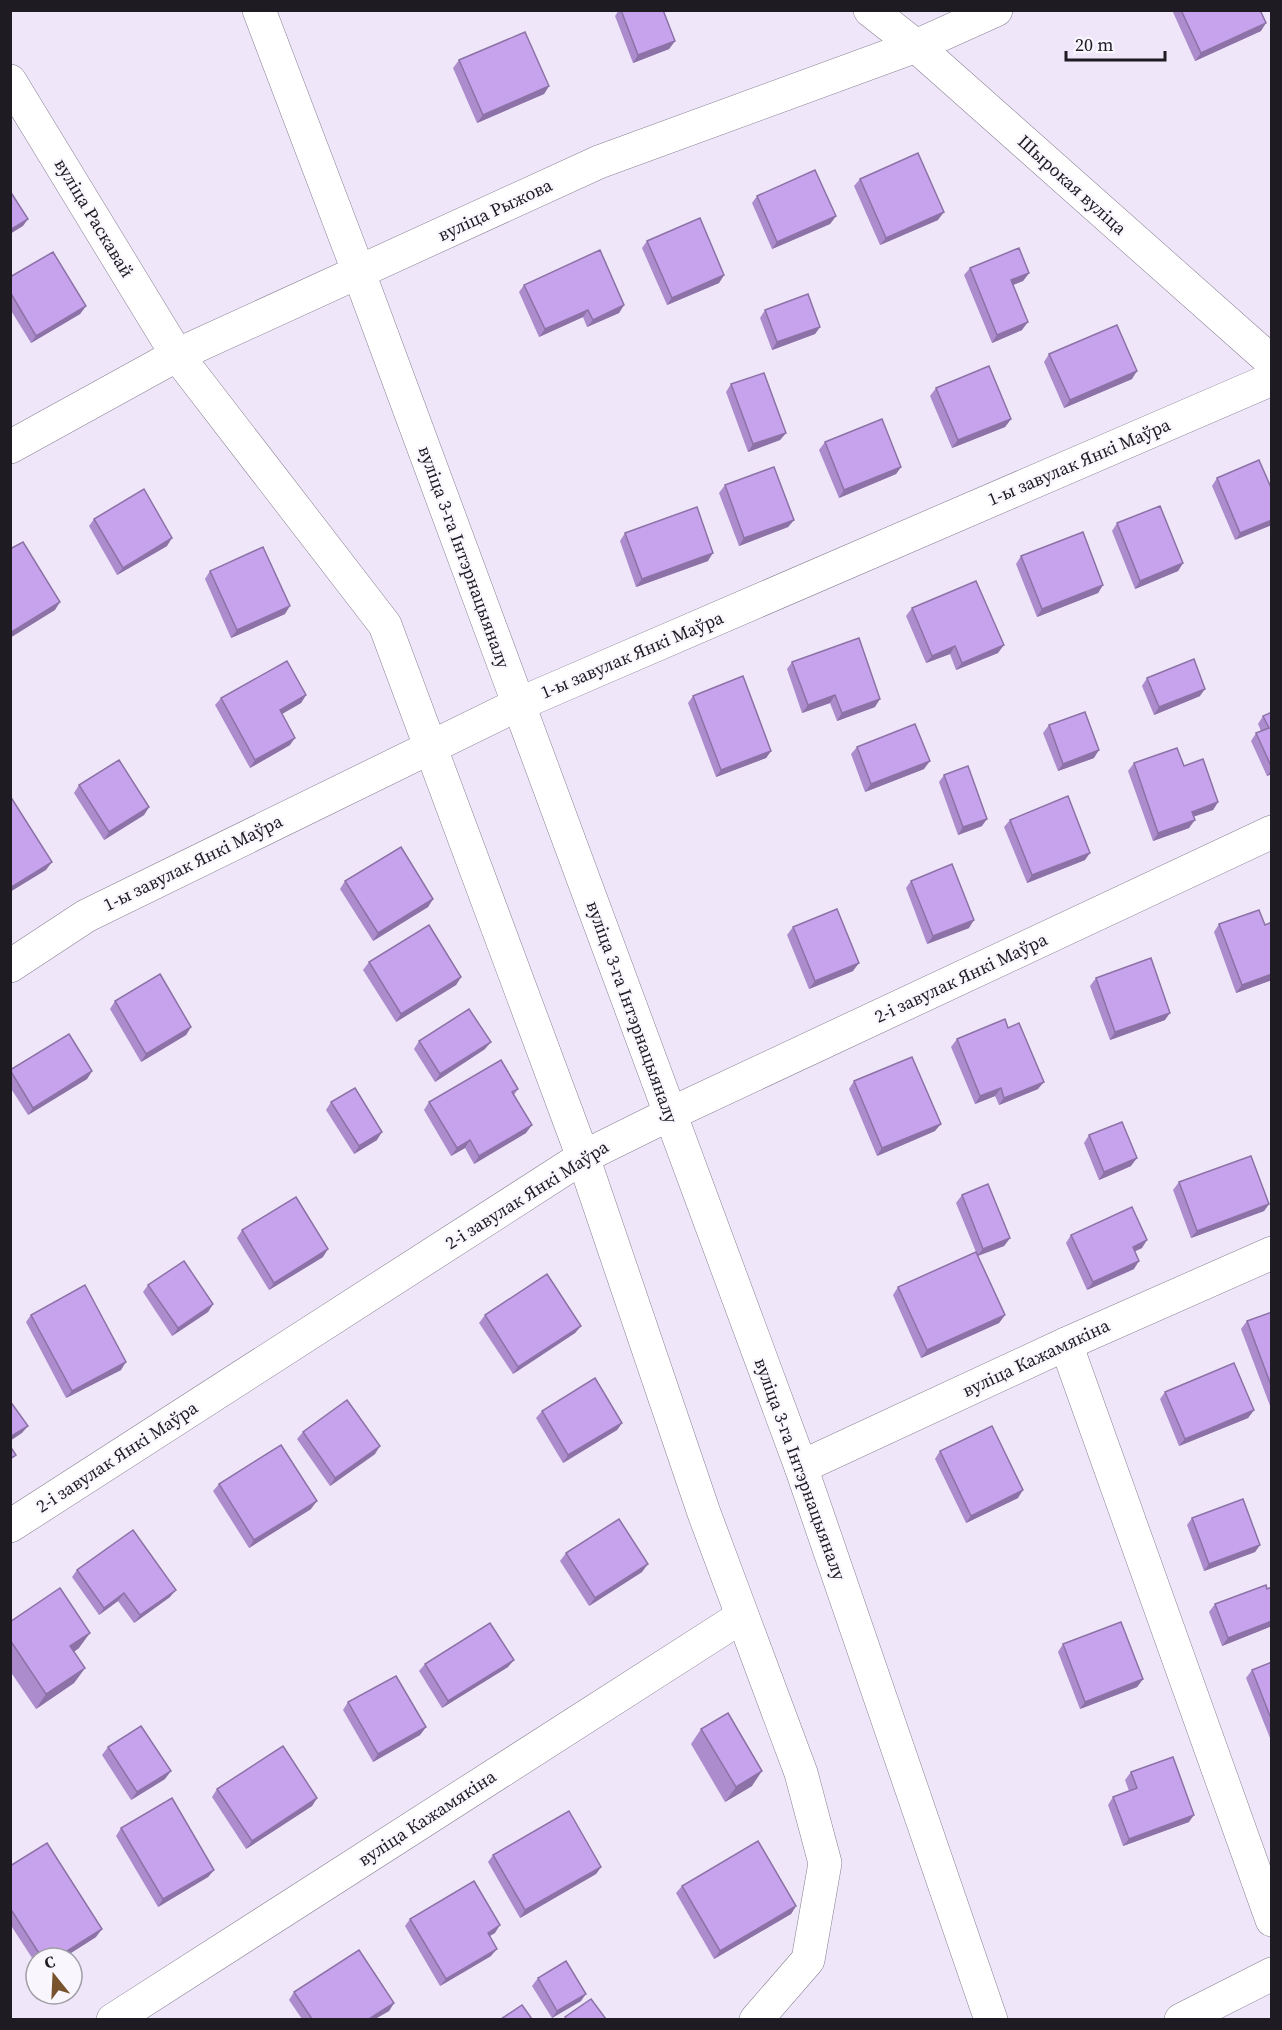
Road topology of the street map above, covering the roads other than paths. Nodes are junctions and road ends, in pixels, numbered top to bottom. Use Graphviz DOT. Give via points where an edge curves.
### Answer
graph roads {
  1 [pos="259,10"];
  2 [pos="870,10"];
  3 [pos="996,10"];
  4 [pos="916,46"];
  5 [pos="10,81"];
  6 [pos="359,273"];
  7 [pos="177,355"];
  8 [pos="1272,362"];
  9 [pos="1272,379"];
  10 [pos="10,447"];
  11 [pos="519,704"];
  12 [pos="430,746"];
  13 [pos="1272,832"];
  14 [pos="10,966"];
  15 [pos="670,1114"];
  16 [pos="583,1157"];
  17 [pos="1272,1253"];
  18 [pos="1066,1344"];
  19 [pos="801,1467"];
  20 [pos="10,1526"];
  21 [pos="741,1617"];
  22 [pos="1261,1859"];
  23 [pos="1272,1920"];
  24 [pos="1272,1974"];
  25 [pos="112,2019"];
  26 [pos="756,2019"];
  27 [pos="991,2019"];
  28 [pos="1181,2019"];
  1 -- 6 [label="street, вуліца 3-га Інтэрнацыяналу"];
  2 -- 4 [label="street, Шырокая вуліца"];
  3 -- 4 [label="street, вуліца Рыжова"];
  4 -- 6 [label="street, вуліца Рыжова" via="599,162"];
  4 -- 8 [label="street, Шырокая вуліца"];
  5 -- 7 [label="street, вуліца Раскавай"];
  6 -- 7 [label="street, вуліца Рыжова"];
  6 -- 11 [label="street, вуліца 3-га Інтэрнацыяналу"];
  7 -- 10 [label="street, вуліца Рыжова"];
  7 -- 12 [label="street, вуліца Раскавай" via="385,625"];
  9 -- 11 [label="street, 1-ы завулак Янкі Маўра"];
  11 -- 12 [label="street, 1-ы завулак Янкі Маўра"];
  11 -- 15 [label="street, вуліца 3-га Інтэрнацыяналу"];
  12 -- 14 [label="street, 1-ы завулак Янкі Маўра" via="86,916"];
  12 -- 16 [label="street, вуліца Раскавай"];
  13 -- 15 [label="street, 2-і завулак Янкі Маўра"];
  15 -- 16 [label="street, 2-і завулак Янкі Маўра"];
  15 -- 19 [label="street, вуліца 3-га Інтэрнацыяналу"];
  16 -- 20 [label="street, 2-і завулак Янкі Маўра"];
  16 -- 21 [label="street, вуліца Раскавай"];
  17 -- 18 [label="street, вуліца Кажамякіна"];
  18 -- 19 [label="street, вуліца Кажамякіна"];
  18 -- 22 [label="street"];
  19 -- 27 [label="street, вуліца 3-га Інтэрнацыяналу"];
  21 -- 25 [label="street, вуліца Кажамякіна"];
  21 -- 26 [label="street, вуліца Раскавай" via="801,1773 825,1863 808,1960"];
  22 -- 23 [label="street"];
  24 -- 28 [label="street"];
}
